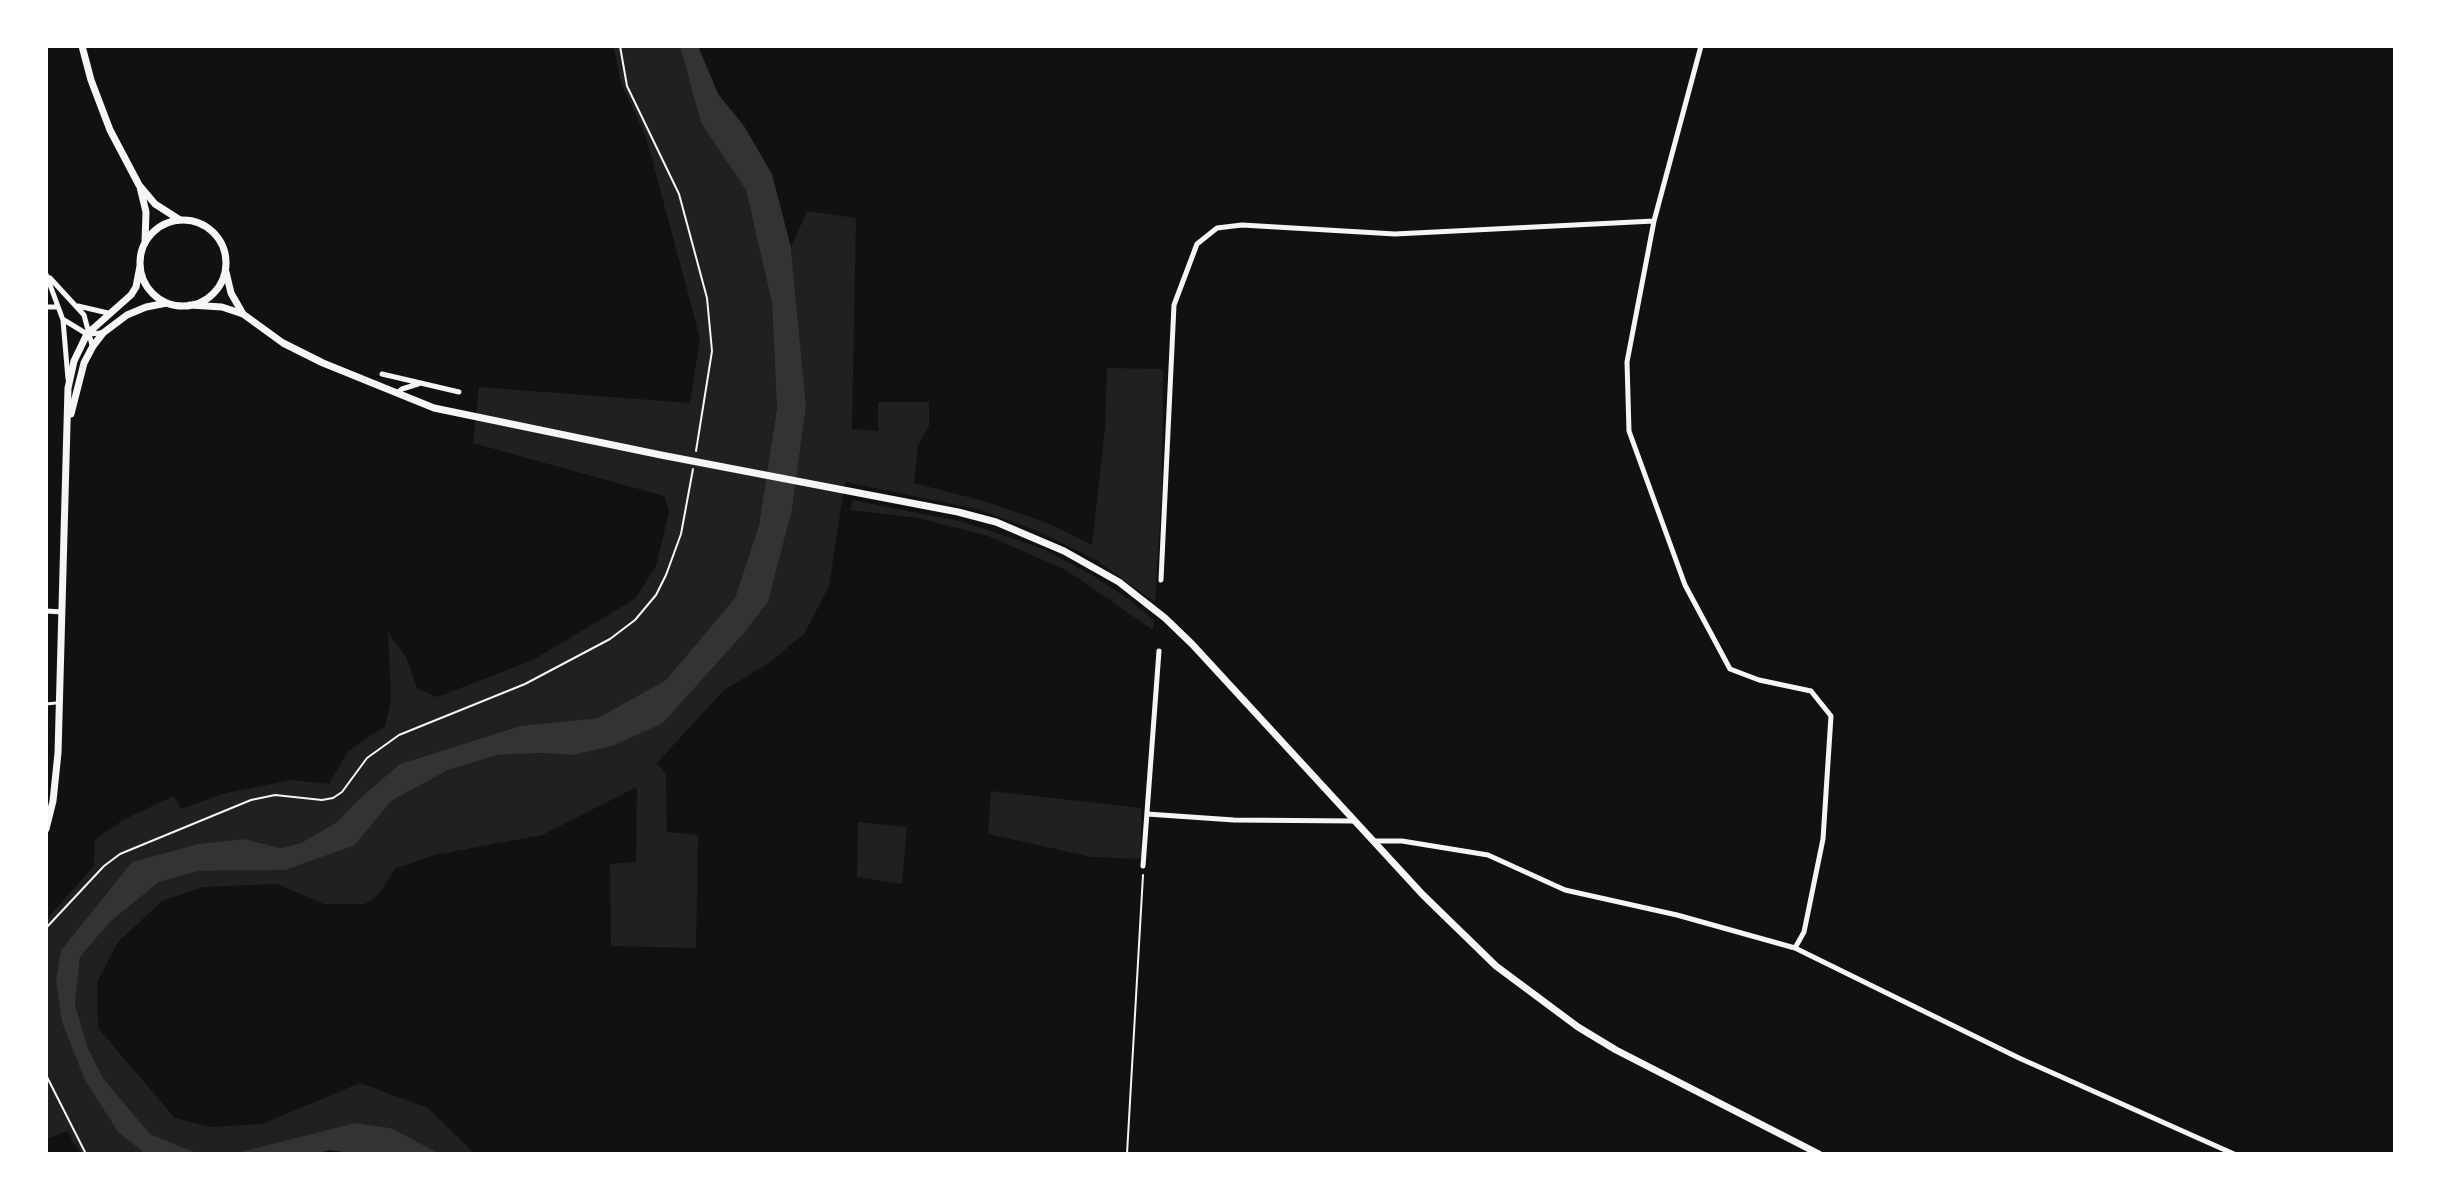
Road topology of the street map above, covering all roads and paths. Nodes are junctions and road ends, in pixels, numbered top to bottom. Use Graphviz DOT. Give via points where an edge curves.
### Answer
graph roads {
  1 [pos="82,46"];
  2 [pos="620,46"];
  3 [pos="1701,46"];
  4 [pos="139,185"];
  5 [pos="180,220"];
  6 [pos="1654,221"];
  7 [pos="145,244"];
  8 [pos="140,266"];
  9 [pos="225,271"];
  10 [pos="46,274"];
  11 [pos="168,303"];
  12 [pos="190,305"];
  13 [pos="77,306"];
  14 [pos="46,307"];
  15 [pos="57,307"];
  16 [pos="108,313"];
  17 [pos="243,314"];
  18 [pos="63,320"];
  19 [pos="89,333"];
  20 [pos="103,333"];
  21 [pos="93,346"];
  22 [pos="382,374"];
  23 [pos="419,384"];
  24 [pos="68,388"];
  25 [pos="459,392"];
  26 [pos="397,393"];
  27 [pos="68,431"];
  28 [pos="696,452"];
  29 [pos="693,467"];
  30 [pos="1161,580"];
  31 [pos="46,611"];
  32 [pos="62,612"];
  33 [pos="1159,651"];
  34 [pos="60,703"];
  35 [pos="46,704"];
  36 [pos="1147,814"];
  37 [pos="1355,821"];
  38 [pos="46,829"];
  39 [pos="1373,840"];
  40 [pos="1143,866"];
  41 [pos="46,928"];
  42 [pos="1795,948"];
  43 [pos="46,1075"];
  44 [pos="86,1154"];
  45 [pos="1127,1154"];
  46 [pos="1819,1154"];
  47 [pos="2234,1154"];
  1 -- 4 [label="main road" via="110,130"];
  2 -- 28 [label="path" via="627,86 679,194 707,298 712,351"];
  3 -- 6 [label="street"];
  4 -- 5 [label="main road" via="155,204"];
  4 -- 7 [label="main road" via="147,220"];
  5 -- 7 [label="main road" via="153,232"];
  5 -- 9 [label="main road" via="211,230 224,249"];
  6 -- 30 [label="street" via="1395,234 1217,228 1197,244 1174,305"];
  6 -- 42 [label="street" via="1627,362 1629,431 1685,585 1730,669 1811,691 1831,716 1823,839 1804,932"];
  7 -- 8 [label="main road"];
  8 -- 11 [label="main road" via="149,289"];
  8 -- 16 [label="main road" via="131,295"];
  9 -- 12 [label="main road" via="213,293"];
  9 -- 17 [label="main road"];
  10 -- 13 [label="street"];
  10 -- 15 [label="street"];
  11 -- 12 [label="main road"];
  11 -- 20 [label="main road" via="127,315"];
  12 -- 17 [label="main road"];
  13 -- 16 [label="street"];
  13 -- 19 [label="street"];
  14 -- 15 [label="street"];
  15 -- 18 [label="street"];
  16 -- 19 [label="main road"];
  17 -- 26 [label="main road" via="283,343"];
  18 -- 19 [label="street"];
  18 -- 24 [label="street"];
  19 -- 20 [label="street"];
  19 -- 21 [label="street"];
  19 -- 24 [label="main road" via="74,361"];
  20 -- 21 [label="main road"];
  21 -- 27 [label="main road" via="78,380"];
  22 -- 23 [label="street"];
  23 -- 25 [label="street"];
  23 -- 26 [label="street"];
  24 -- 27 [label="main road"];
  26 -- 37 [label="main road" via="434,408 918,503 1033,536 1119,582 1165,618"];
  27 -- 32 [label="main road"];
  29 -- 41 [label="path" via="681,534 666,575 635,620 610,639 525,684 399,735 367,758 333,798 275,795 251,800 120,854"];
  31 -- 32 [label="street"];
  32 -- 34 [label="main road"];
  33 -- 36 [label="street"];
  34 -- 35 [label="lane"];
  34 -- 38 [label="main road" via="55,789"];
  36 -- 37 [label="street"];
  36 -- 40 [label="street"];
  37 -- 39 [label="main road"];
  39 -- 42 [label="street" via="1488,855 1565,890"];
  39 -- 46 [label="main road" via="1496,966 1578,1027"];
  40 -- 45 [label="path"];
  42 -- 47 [label="street" via="2019,1058"];
  43 -- 44 [label="path"];
}
